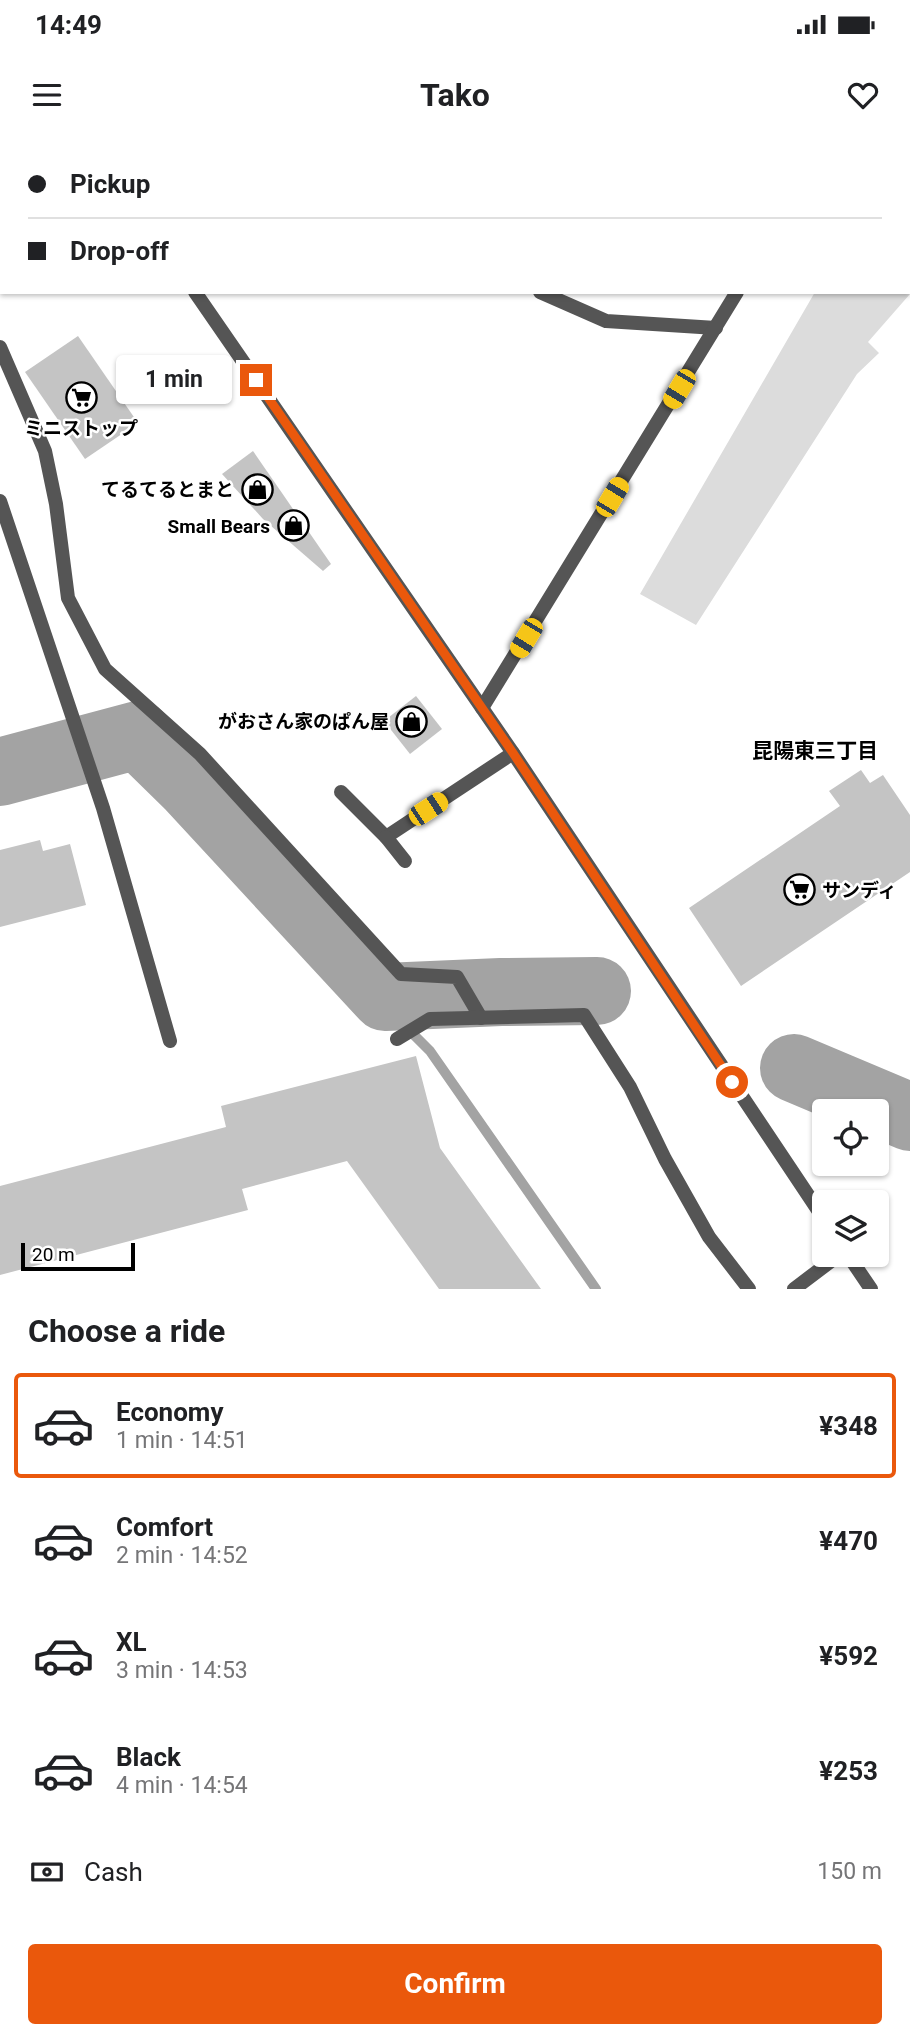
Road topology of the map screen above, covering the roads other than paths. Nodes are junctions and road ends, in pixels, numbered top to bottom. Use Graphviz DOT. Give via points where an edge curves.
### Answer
graph roads {
  1 [pos="196,294"];
  2 [pos="545,294"];
  3 [pos="736,294"];
  4 [pos="716,328"];
  5 [pos="0,347"];
  6 [pos="0,501"];
  7 [pos="482,708"];
  8 [pos="513,753"];
  9 [pos="341,792"];
  10 [pos="386,837"];
  11 [pos="405,861"];
  12 [pos="481,1018"];
  13 [pos="397,1039"];
  14 [pos="170,1041"];
  15 [pos="812,1201"];
  16 [pos="823,1267"];
  17 [pos="856,1267"];
  18 [pos="749,1289"];
  19 [pos="793,1289"];
  20 [pos="871,1289"];
  1 -- 7 [label="street"];
  2 -- 4 [label="street" via="606,321"];
  3 -- 4 [label="street"];
  4 -- 7 [label="street"];
  5 -- 12 [label="street" via="45,451 68,598 105,669 200,754 401,974 457,977"];
  6 -- 14 [label="street" via="103,808"];
  7 -- 8 [label="street"];
  8 -- 10 [label="street"];
  8 -- 15 [label="street"];
  9 -- 10 [label="street"];
  10 -- 11 [label="street"];
  12 -- 13 [label="street" via="430,1019"];
  12 -- 18 [label="street" via="584,1015 630,1087 709,1237"];
  16 -- 19 [label="street"];
  17 -- 20 [label="street"];
}
